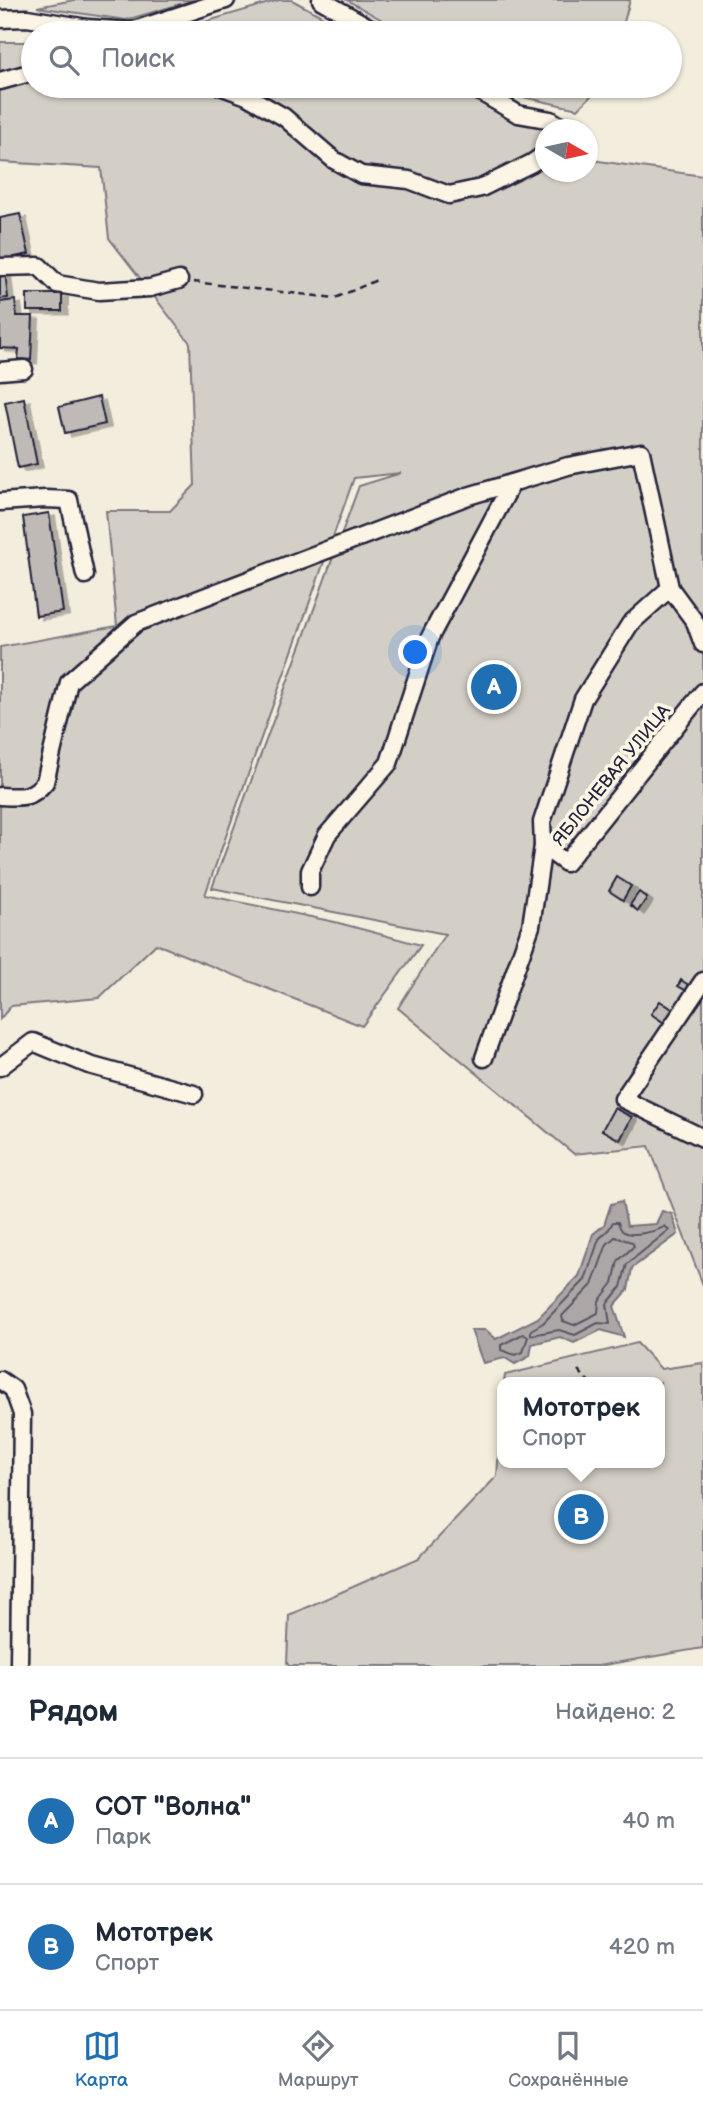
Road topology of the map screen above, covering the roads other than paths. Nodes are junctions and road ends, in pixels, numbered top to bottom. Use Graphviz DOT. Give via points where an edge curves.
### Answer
graph roads {
  1 [pos="226,0"];
  2 [pos="321,0"];
  3 [pos="0,19"];
  4 [pos="45,21"];
  5 [pos="162,21"];
  6 [pos="358,21"];
  7 [pos="21,75"];
  8 [pos="0,81"];
  9 [pos="251,98"];
  10 [pos="491,98"];
  11 [pos="546,119"];
  12 [pos="535,161"];
  13 [pos="0,267"];
  14 [pos="180,280"];
  15 [pos="24,369"];
  16 [pos="0,371"];
  17 [pos="512,483"];
  18 [pos="0,502"];
  19 [pos="85,575"];
  20 [pos="670,588"];
  21 [pos="703,643"];
  22 [pos="703,692"];
  23 [pos="0,796"];
  24 [pos="543,846"];
  25 [pos="310,887"];
  26 [pos="703,981"];
  27 [pos="484,1058"];
  28 [pos="0,1067"];
  29 [pos="194,1094"];
  30 [pos="703,1138"];
  31 [pos="0,1380"];
  32 [pos="19,1666"];
  1 -- 5 [label="street"];
  2 -- 6 [label="street"];
  3 -- 4 [label="street"];
  7 -- 8 [label="street"];
  9 -- 12 [label="street" via="284,117 334,160 361,175 409,180 449,195 481,188"];
  10 -- 11 [label="street" via="518,114"];
  13 -- 14 [label="street" via="39,266 57,284 100,291 150,289"];
  15 -- 16 [label="street"];
  17 -- 20 [label="street" via="568,466 640,453"];
  17 -- 23 [label="street" via="136,622 69,682 45,782 37,792 22,797"];
  17 -- 25 [label="street" via="430,637 389,763 327,835 310,871"];
  18 -- 19 [label="street" via="69,500"];
  20 -- 21 [label="street" via="695,622"];
  20 -- 24 [label="street" via="630,624 583,699 542,822"];
  22 -- 24 [label="street, ЯБЛОНЕВАЯ УЛИЦА" via="566,863"];
  24 -- 27 [label="street" via="531,926"];
  26 -- 30 [label="street" via="622,1099"];
  28 -- 29 [label="street" via="33,1042 89,1065"];
  31 -- 32 [label="street" via="13,1389 29,1414 26,1585"];
}
